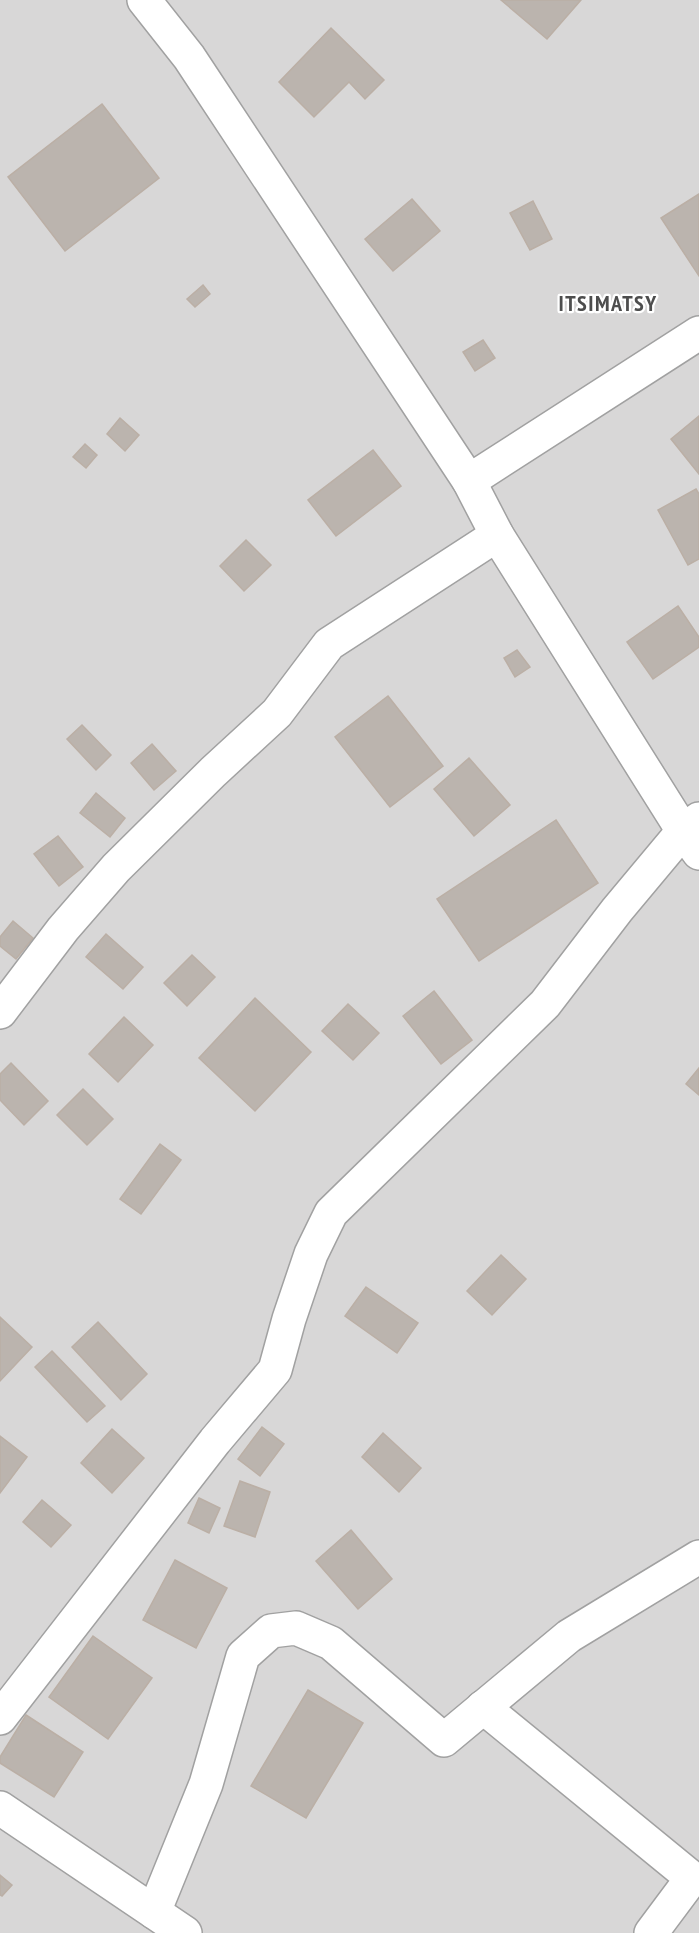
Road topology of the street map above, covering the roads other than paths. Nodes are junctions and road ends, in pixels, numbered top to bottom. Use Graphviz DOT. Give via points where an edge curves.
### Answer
graph roads {
  1 [pos="144,0"];
  2 [pos="699,333"];
  3 [pos="469,481"];
  4 [pos="497,535"];
  5 [pos="694,834"];
  6 [pos="0,1012"];
  7 [pos="699,1557"];
  8 [pos="483,1707"];
  9 [pos="0,1718"];
  10 [pos="0,1808"];
  11 [pos="154,1912"];
  12 [pos="185,1933"];
  13 [pos="651,1933"];
  1 -- 3 [label="street" via="189,57"];
  2 -- 3 [label="street"];
  3 -- 4 [label="street"];
  4 -- 5 [label="street"];
  4 -- 6 [label="street" via="329,644 277,713 116,868 63,929"];
  5 -- 9 [label="street" via="617,910 545,1004 331,1213 311,1254 275,1370"];
  7 -- 8 [label="street" via="569,1636"];
  8 -- 11 [label="street" via="444,1740 331,1643 296,1628 271,1631 243,1656 206,1784"];
  8 -- 13 [label="street" via="693,1878"];
  10 -- 11 [label="street"];
  11 -- 12 [label="street"];
}
